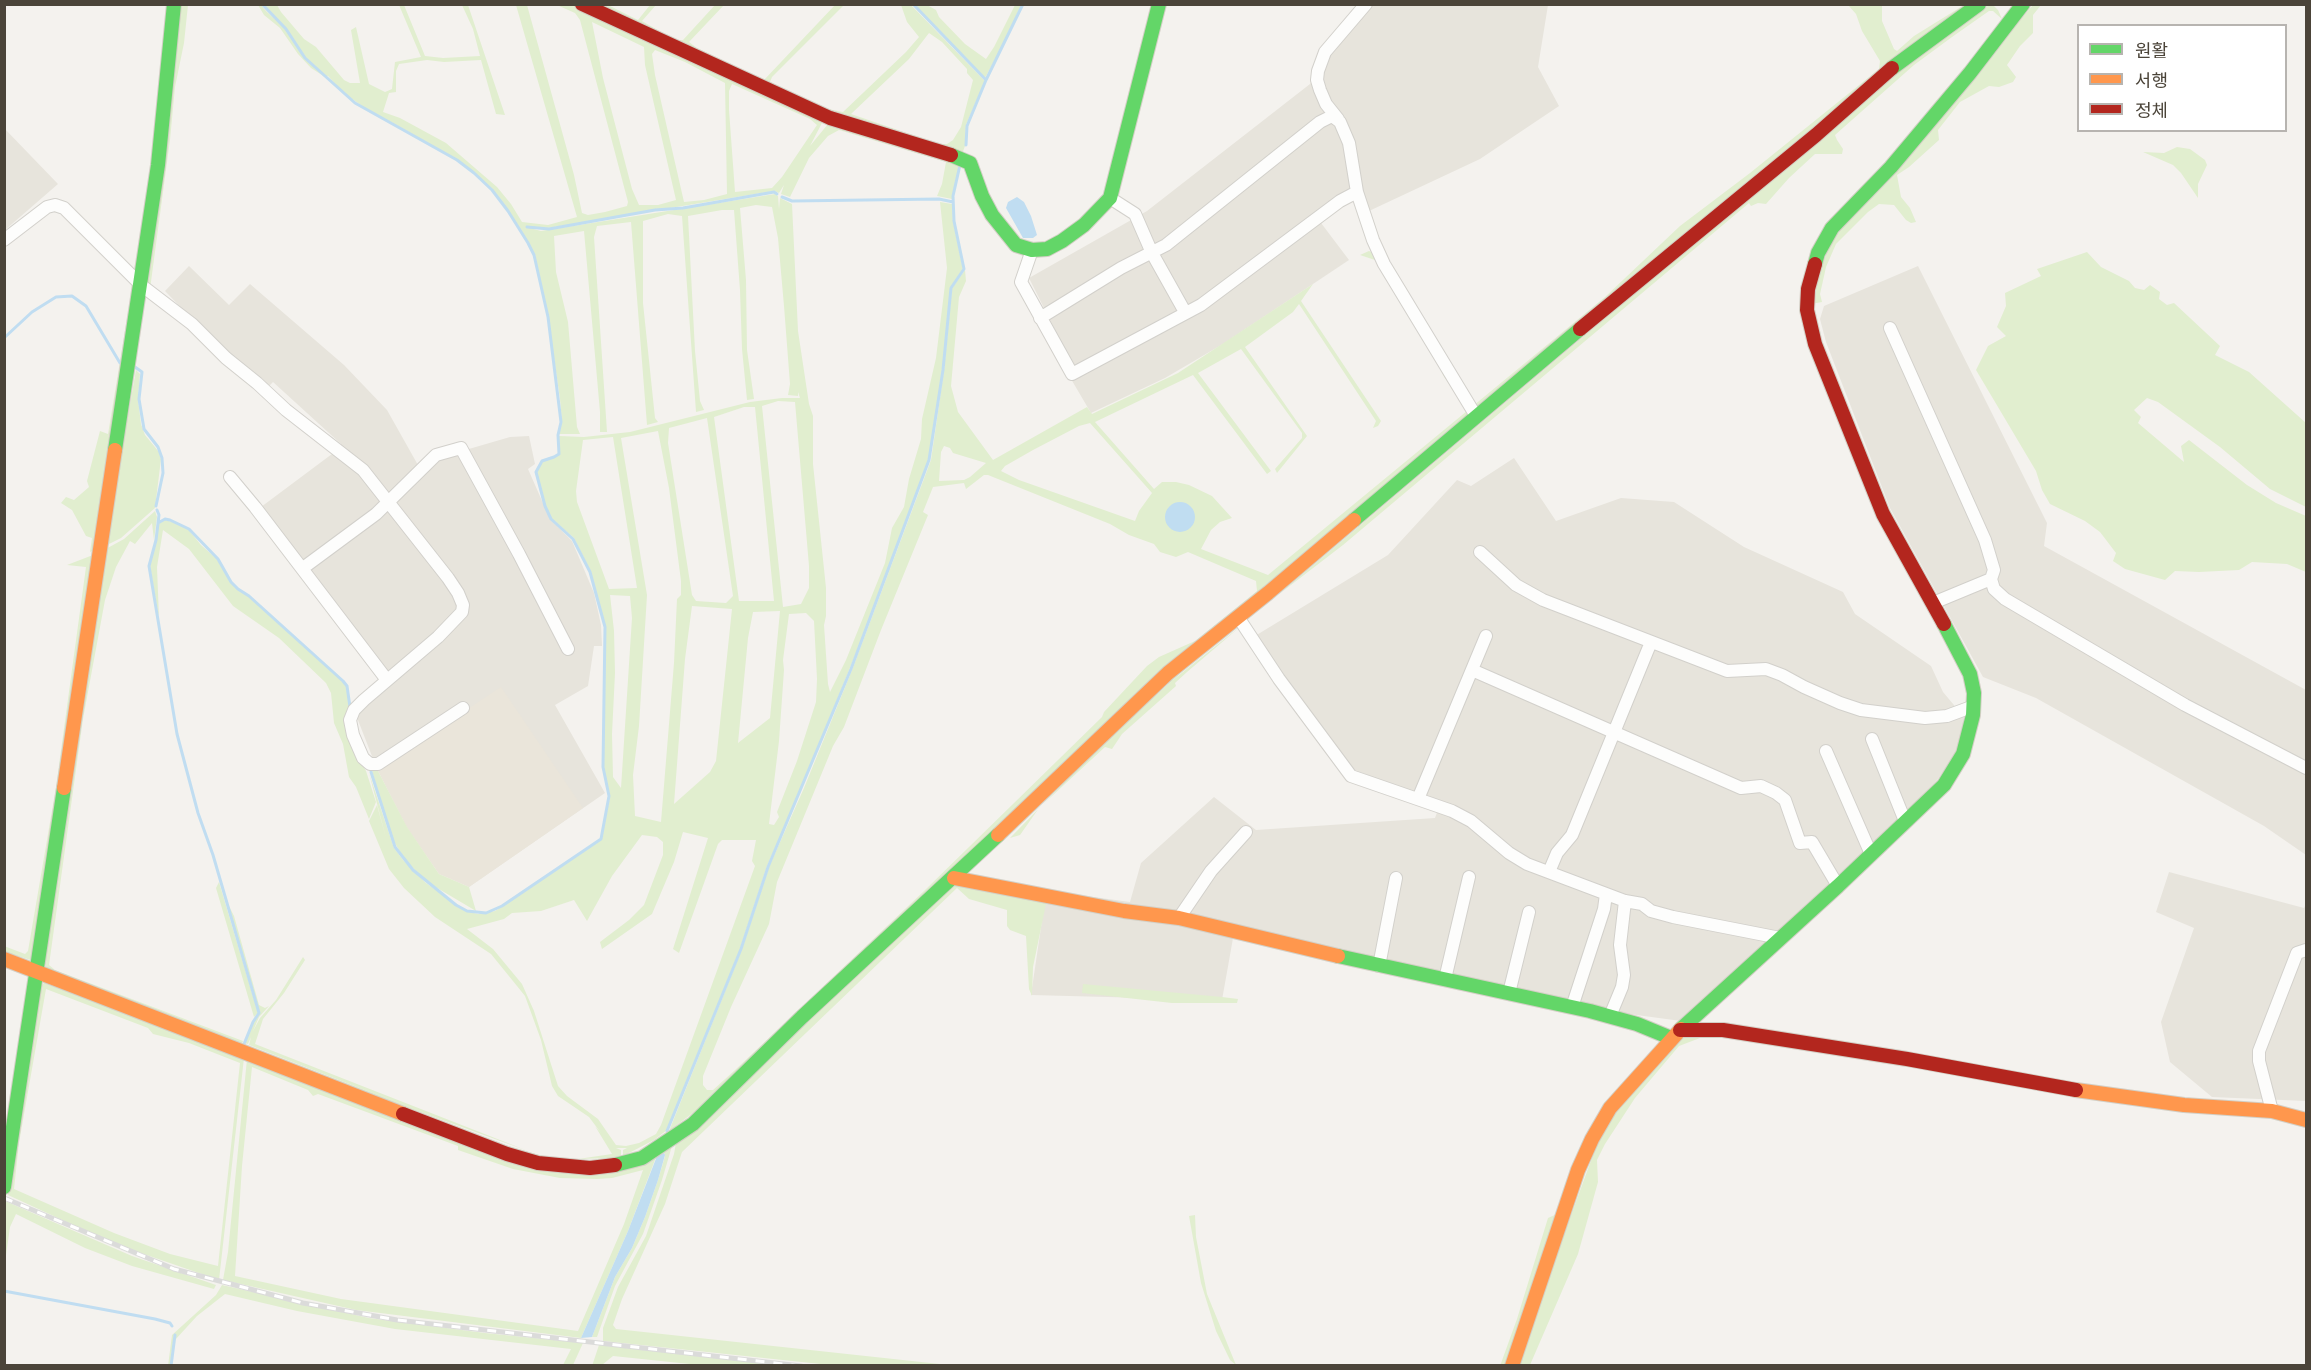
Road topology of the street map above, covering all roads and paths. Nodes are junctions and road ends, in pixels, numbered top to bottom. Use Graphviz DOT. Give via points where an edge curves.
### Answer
graph roads {
  1 [pos="174,4"];
  2 [pos="582,4"];
  3 [pos="1159,4"];
  4 [pos="1366,4"];
  5 [pos="1979,4"];
  6 [pos="2023,4"];
  7 [pos="1340,122"];
  8 [pos="1357,192"];
  9 [pos="1110,198"];
  10 [pos="4,240"];
  11 [pos="1032,250"];
  12 [pos="1152,253"];
  13 [pos="141,285"];
  14 [pos="1185,312"];
  15 [pos="1040,318"];
  16 [pos="1890,328"];
  17 [pos="1476,416"];
  18 [pos="230,477"];
  19 [pos="388,501"];
  20 [pos="1480,552"];
  21 [pos="303,568"];
  22 [pos="1991,579"];
  23 [pos="1933,603"];
  24 [pos="1238,617"];
  25 [pos="1486,636"];
  26 [pos="1651,642"];
  27 [pos="568,649"];
  28 [pos="1472,670"];
  29 [pos="387,680"];
  30 [pos="1974,706"];
  31 [pos="463,708"];
  32 [pos="1614,732"];
  33 [pos="1872,740"];
  34 [pos="1826,751"];
  35 [pos="2307,768"];
  36 [pos="1418,799"];
  37 [pos="1905,821"];
  38 [pos="1246,832"];
  39 [pos="1871,854"];
  40 [pos="1549,872"];
  41 [pos="1469,877"];
  42 [pos="954,878"];
  43 [pos="1396,878"];
  44 [pos="1838,886"];
  45 [pos="1606,894"];
  46 [pos="1625,901"];
  47 [pos="1529,912"];
  48 [pos="1179,918"];
  49 [pos="1780,938"];
  50 [pos="2307,950"];
  51 [pos="4,959"];
  52 [pos="1379,966"];
  53 [pos="37,971"];
  54 [pos="1445,979"];
  55 [pos="1509,993"];
  56 [pos="1572,1007"];
  57 [pos="1610,1016"];
  58 [pos="1676,1034"];
  59 [pos="2272,1111"];
  60 [pos="2307,1120"];
  61 [pos="4,1186"];
  62 [pos="1512,1365"];
  1 -- 13 [label="street"];
  2 -- 11 [label="street" via="830,118 970,163 993,215 1016,245"];
  3 -- 9 [label="street"];
  4 -- 7 [label="street" via="1325,52 1318,71 1317,80 1326,104"];
  5 -- 17 [label="street" via="1904,57 1816,135"];
  6 -- 23 [label="street" via="1913,142 1832,228 1818,253 1808,289 1807,310 1815,344 1866,474 1883,514"];
  7 -- 8 [label="street" via="1349,143"];
  7 -- 12 [label="street" via="1332,116 1320,122"];
  8 -- 14 [label="street" via="1202,305"];
  8 -- 17 [label="street" via="1384,264"];
  9 -- 11 [label="street" via="1062,241 1047,249"];
  9 -- 12 [label="street" via="1135,214"];
  10 -- 13 [label="street" via="55,205 64,208"];
  11 -- 15 [label="street" via="1021,282"];
  12 -- 14 [label="street"];
  12 -- 15 [label="street" via="1120,268"];
  13 -- 19 [label="street" via="192,324 286,410 350,458"];
  13 -- 53 [label="street"];
  14 -- 15 [label="street" via="1072,374"];
  16 -- 22 [label="street" via="1985,540 1994,570"];
  17 -- 24 [label="street"];
  18 -- 21 [label="street"];
  19 -- 21 [label="street"];
  19 -- 27 [label="street" via="436,455 461,448"];
  19 -- 29 [label="street" via="448,578 463,605 462,612 438,637"];
  20 -- 26 [label="street" via="1516,585 1543,600"];
  21 -- 29 [label="street"];
  22 -- 23 [label="street"];
  22 -- 35 [label="street" via="1994,589 2015,605 2185,705"];
  23 -- 30 [label="street" via="1970,675"];
  24 -- 36 [label="street" via="1351,776"];
  24 -- 42 [label="street" via="1168,673"];
  25 -- 28 [label="street"];
  26 -- 30 [label="street" via="1727,671 1766,669 1861,710 1925,718 1947,716"];
  26 -- 32 [label="street"];
  28 -- 32 [label="street"];
  28 -- 36 [label="street"];
  29 -- 31 [label="street" via="364,700 350,720 358,747 370,764 378,764 398,752"];
  30 -- 37 [label="street" via="1968,740 1956,769"];
  32 -- 40 [label="street" via="1572,835 1557,853"];
  32 -- 44 [label="street" via="1741,788 1761,786 1776,793 1785,800 1800,843 1812,842"];
  33 -- 37 [label="street"];
  34 -- 39 [label="street"];
  36 -- 40 [label="street" via="1452,810 1509,853"];
  37 -- 39 [label="street"];
  38 -- 48 [label="street" via="1211,871"];
  39 -- 44 [label="street"];
  40 -- 45 [label="street"];
  41 -- 54 [label="street"];
  42 -- 48 [label="street"];
  42 -- 53 [label="street" via="802,1017 693,1124 642,1158 607,1167 538,1163 507,1154"];
  43 -- 52 [label="street"];
  44 -- 49 [label="street"];
  45 -- 46 [label="street"];
  45 -- 56 [label="street"];
  46 -- 49 [label="street" via="1673,917"];
  46 -- 57 [label="street" via="1620,945 1624,975"];
  47 -- 55 [label="street"];
  48 -- 52 [label="street"];
  49 -- 58 [label="street"];
  50 -- 59 [label="street" via="2297,953 2259,1051"];
  51 -- 53 [label="street"];
  52 -- 54 [label="street"];
  53 -- 61 [label="street"];
  54 -- 55 [label="street"];
  55 -- 56 [label="street"];
  56 -- 57 [label="street"];
  57 -- 58 [label="street"];
  58 -- 59 [label="street" via="1723,1030 2092,1093 2184,1106"];
  58 -- 62 [label="street" via="1610,1108 1592,1139"];
  59 -- 60 [label="street"];
}
